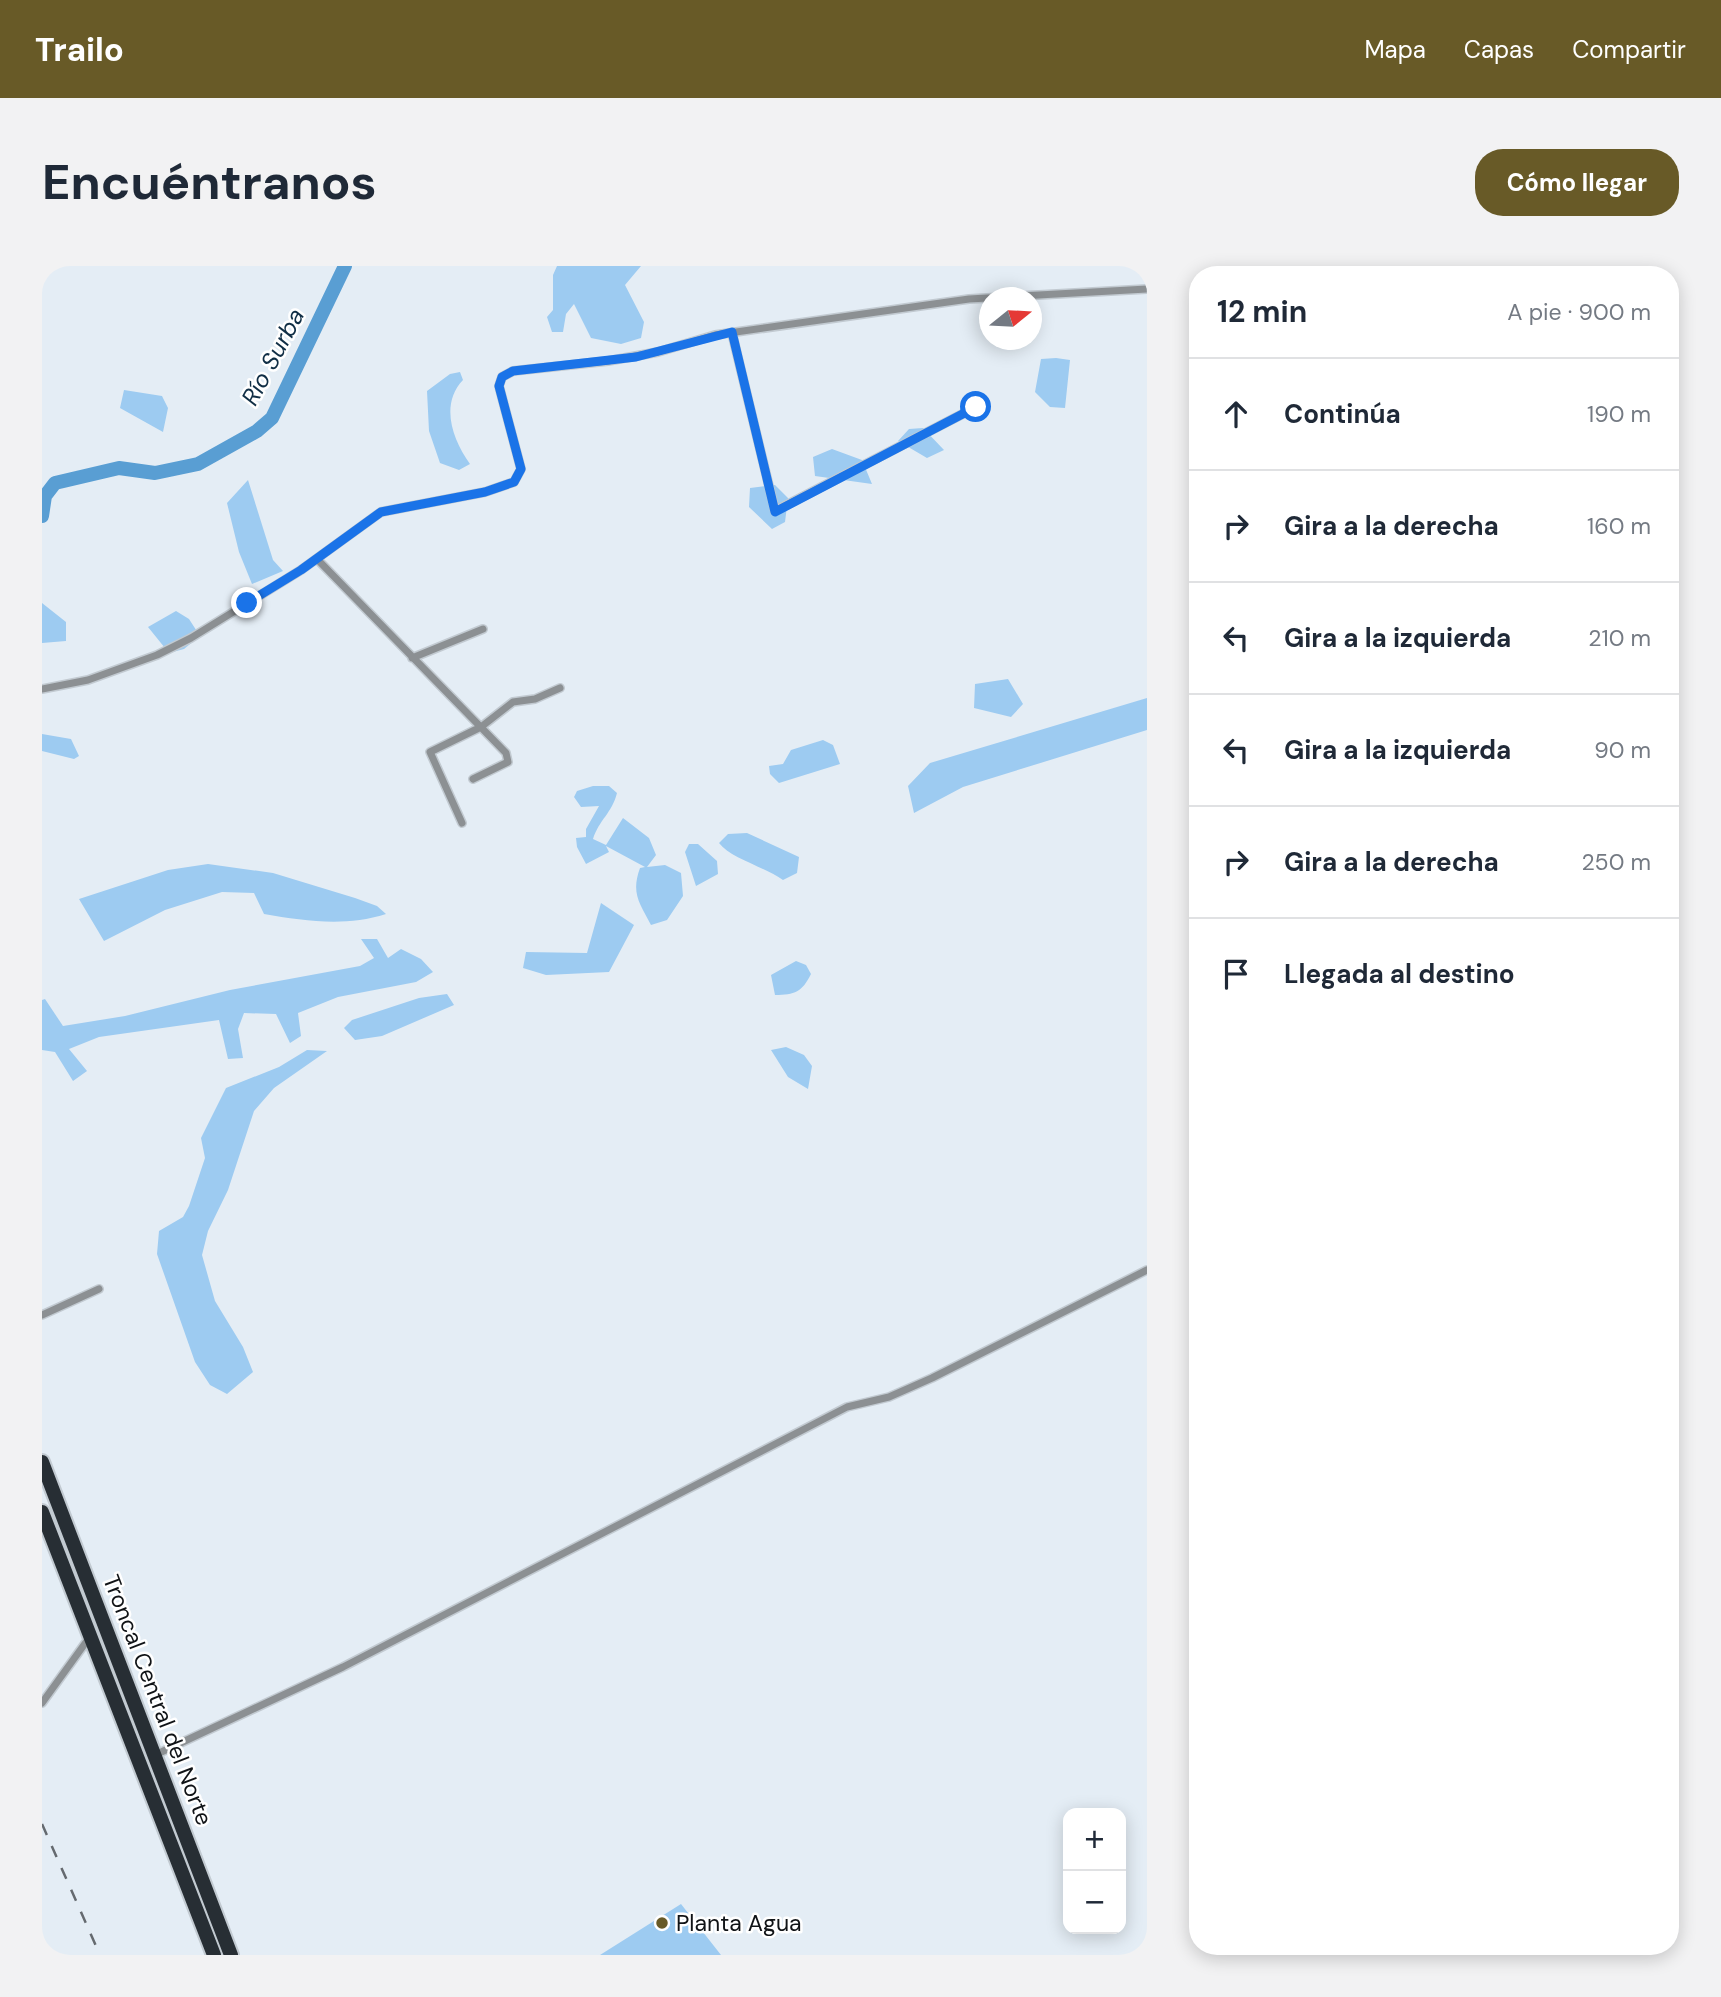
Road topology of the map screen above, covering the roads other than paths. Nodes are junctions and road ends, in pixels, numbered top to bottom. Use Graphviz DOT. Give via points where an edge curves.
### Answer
graph roads {
  1 [pos="1147,289"];
  2 [pos="732,332"];
  3 [pos="976,407"];
  4 [pos="317,559"];
  5 [pos="483,629"];
  6 [pos="412,658"];
  7 [pos="561,688"];
  8 [pos="42,689"];
  9 [pos="481,727"];
  10 [pos="473,779"];
  11 [pos="462,823"];
  12 [pos="1147,1270"];
  13 [pos="99,1289"];
  14 [pos="42,1315"];
  15 [pos="42,1462"];
  16 [pos="42,1512"];
  17 [pos="90,1637"];
  18 [pos="42,1703"];
  19 [pos="155,1755"];
  20 [pos="214,1955"];
  21 [pos="231,1955"];
  1 -- 2 [label="street" via="969,299"];
  2 -- 3 [label="street" via="775,512"];
  2 -- 4 [label="street" via="636,357 507,374 499,386 521,469 518,478 485,492 381,512"];
  4 -- 6 [label="street"];
  4 -- 8 [label="street" via="191,638 88,680"];
  5 -- 6 [label="street"];
  6 -- 9 [label="street"];
  7 -- 9 [label="street" via="513,702"];
  9 -- 10 [label="street" via="506,753 508,762"];
  9 -- 11 [label="street" via="430,752"];
  12 -- 19 [label="street" via="910,1387 847,1407 343,1667"];
  13 -- 14 [label="street"];
  15 -- 19 [label="highway, Troncal Central del Norte"];
  16 -- 17 [label="highway, Troncal Central del Norte"];
  17 -- 18 [label="street"];
  17 -- 20 [label="highway, Troncal Central del Norte"];
  19 -- 21 [label="highway, Troncal Central del Norte"];
}
